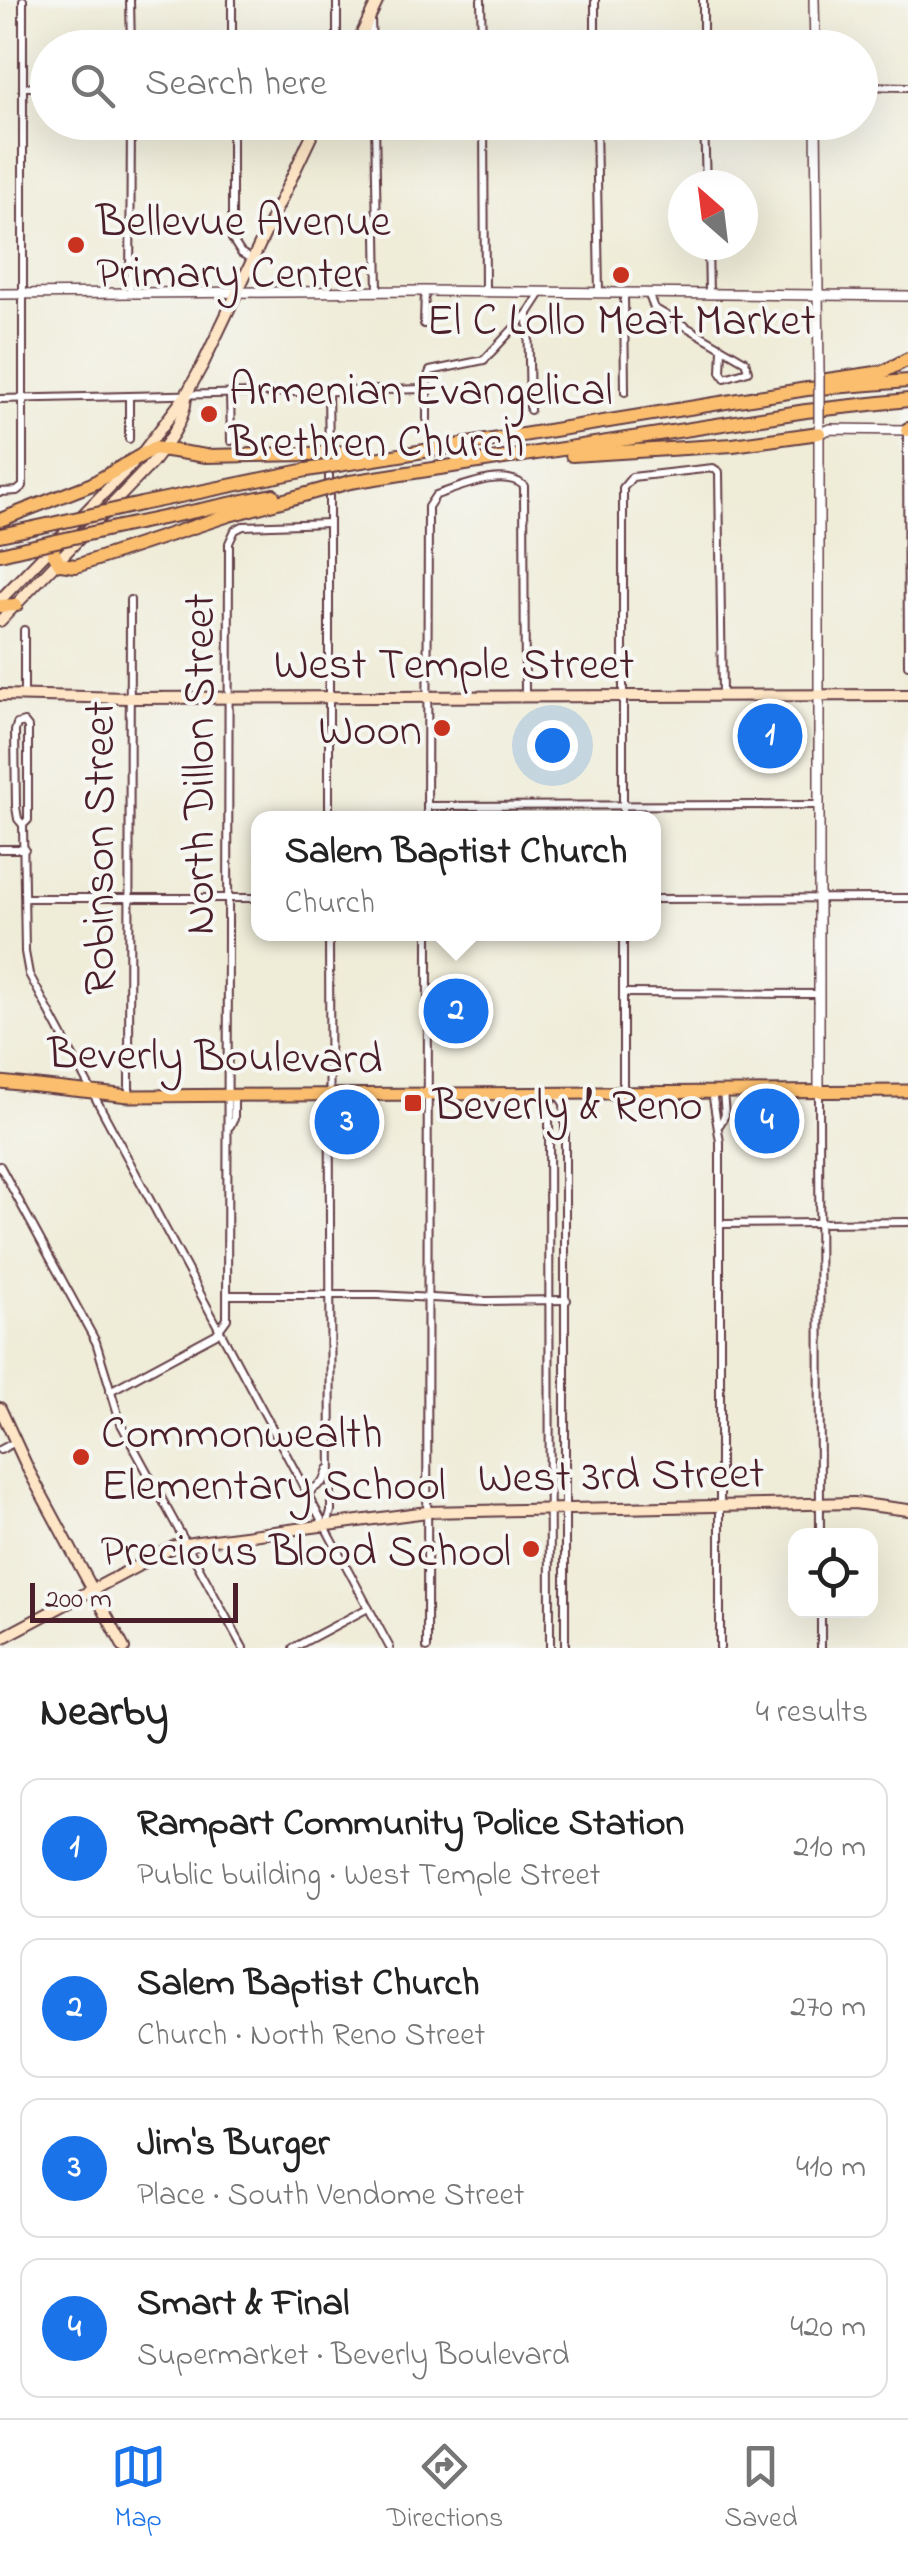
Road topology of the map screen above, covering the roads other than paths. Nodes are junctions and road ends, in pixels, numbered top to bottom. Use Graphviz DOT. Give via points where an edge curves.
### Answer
graph roads {
  1 [pos="23,0"];
  2 [pos="130,0"];
  3 [pos="232,0"];
  4 [pos="336,0"];
  5 [pos="378,0"];
  6 [pos="481,0"];
  7 [pos="594,0"];
  8 [pos="702,0"];
  9 [pos="814,0"];
  10 [pos="371,16"];
  11 [pos="130,30"];
  12 [pos="232,30"];
  13 [pos="337,30"];
  14 [pos="364,30"];
  15 [pos="371,30"];
  16 [pos="482,30"];
  17 [pos="595,30"];
  18 [pos="703,30"];
  19 [pos="815,30"];
  20 [pos="878,86"];
  21 [pos="23,87"];
  22 [pos="30,87"];
  23 [pos="908,87"];
  24 [pos="131,140"];
  25 [pos="232,140"];
  26 [pos="310,140"];
  27 [pos="375,140"];
  28 [pos="484,140"];
  29 [pos="596,140"];
  30 [pos="705,140"];
  31 [pos="816,140"];
  32 [pos="706,170"];
  33 [pos="253,260"];
  34 [pos="708,260"];
  35 [pos="378,291"];
  36 [pos="425,291"];
  37 [pos="237,292"];
  38 [pos="485,292"];
  39 [pos="542,292"];
  40 [pos="624,292"];
  41 [pos="130,293"];
  42 [pos="599,293"];
  43 [pos="648,293"];
  44 [pos="0,294"];
  45 [pos="709,294"];
  46 [pos="24,295"];
  47 [pos="820,296"];
  48 [pos="908,296"];
  49 [pos="528,313"];
  50 [pos="424,324"];
  51 [pos="722,349"];
  52 [pos="908,358"];
  53 [pos="908,382"];
  54 [pos="426,389"];
  55 [pos="806,389"];
  56 [pos="328,391"];
  57 [pos="625,392"];
  58 [pos="230,393"];
  59 [pos="186,395"];
  60 [pos="129,397"];
  61 [pos="0,399"];
  62 [pos="24,399"];
  63 [pos="908,400"];
  64 [pos="530,410"];
  65 [pos="427,419"];
  66 [pos="819,428"];
  67 [pos="908,430"];
  68 [pos="129,439"];
  69 [pos="231,440"];
  70 [pos="165,448"];
  71 [pos="144,452"];
  72 [pos="509,457"];
  73 [pos="350,458"];
  74 [pos="307,491"];
  75 [pos="0,492"];
  76 [pos="0,520"];
  77 [pos="329,523"];
  78 [pos="908,530"];
  79 [pos="0,536"];
  80 [pos="54,545"];
  81 [pos="0,554"];
  82 [pos="58,562"];
  83 [pos="130,600"];
  84 [pos="0,603"];
  85 [pos="16,605"];
  86 [pos="0,621"];
  87 [pos="24,630"];
  88 [pos="908,665"];
  89 [pos="908,695"];
  90 [pos="525,696"];
  91 [pos="622,696"];
  92 [pos="722,696"];
  93 [pos="819,696"];
  94 [pos="3,697"];
  95 [pos="24,697"];
  96 [pos="328,697"];
  97 [pos="130,698"];
  98 [pos="228,698"];
  99 [pos="428,698"];
  100 [pos="623,804"];
  101 [pos="818,805"];
  102 [pos="428,806"];
  103 [pos="329,811"];
  104 [pos="428,811"];
  105 [pos="623,811"];
  106 [pos="24,825"];
  107 [pos="0,849"];
  108 [pos="25,849"];
  109 [pos="25,898"];
  110 [pos="130,898"];
  111 [pos="229,898"];
  112 [pos="251,898"];
  113 [pos="908,898"];
  114 [pos="661,899"];
  115 [pos="819,900"];
  116 [pos="329,941"];
  117 [pos="428,941"];
  118 [pos="623,941"];
  119 [pos="623,993"];
  120 [pos="819,994"];
  121 [pos="0,1082"];
  122 [pos="819,1090"];
  123 [pos="908,1091"];
  124 [pos="717,1092"];
  125 [pos="428,1093"];
  126 [pos="557,1093"];
  127 [pos="623,1093"];
  128 [pos="93,1094"];
  129 [pos="328,1094"];
  130 [pos="231,1095"];
  131 [pos="129,1096"];
  132 [pos="0,1166"];
  133 [pos="908,1222"];
  134 [pos="819,1223"];
  135 [pos="720,1224"];
  136 [pos="229,1295"];
  137 [pos="329,1295"];
  138 [pos="427,1298"];
  139 [pos="549,1300"];
  140 [pos="567,1300"];
  141 [pos="222,1330"];
  142 [pos="110,1391"];
  143 [pos="0,1408"];
  144 [pos="16,1442"];
  145 [pos="0,1450"];
  146 [pos="329,1468"];
  147 [pos="308,1494"];
  148 [pos="819,1504"];
  149 [pos="719,1508"];
  150 [pos="550,1510"];
  151 [pos="566,1510"];
  152 [pos="908,1510"];
  153 [pos="428,1512"];
  154 [pos="327,1524"];
  155 [pos="820,1528"];
  156 [pos="186,1544"];
  157 [pos="92,1590"];
  158 [pos="368,1608"];
  159 [pos="821,1618"];
  160 [pos="0,1639"];
  161 [pos="6,1648"];
  162 [pos="124,1648"];
  163 [pos="242,1648"];
  164 [pos="292,1648"];
  165 [pos="390,1648"];
  166 [pos="427,1648"];
  167 [pos="550,1648"];
  168 [pos="565,1648"];
  169 [pos="720,1648"];
  170 [pos="821,1648"];
  1 -- 21 [label="street"];
  2 -- 11 [label="street"];
  3 -- 12 [label="street"];
  4 -- 13 [label="street"];
  5 -- 10 [label="main road"];
  6 -- 16 [label="street"];
  7 -- 17 [label="street"];
  8 -- 18 [label="street"];
  9 -- 19 [label="street"];
  10 -- 14 [label="main road"];
  10 -- 15 [label="street"];
  20 -- 23 [label="street"];
  21 -- 22 [label="street"];
  21 -- 46 [label="street"];
  24 -- 41 [label="street"];
  25 -- 33 [label="street" via="232,240"];
  26 -- 33 [label="main road"];
  27 -- 35 [label="street"];
  28 -- 38 [label="street"];
  29 -- 42 [label="street"];
  30 -- 32 [label="street"];
  31 -- 47 [label="street"];
  33 -- 37 [label="main road"];
  34 -- 45 [label="street"];
  35 -- 36 [label="street"];
  35 -- 37 [label="street"];
  36 -- 38 [label="street"];
  36 -- 50 [label="street"];
  37 -- 41 [label="street"];
  37 -- 59 [label="main road"];
  38 -- 39 [label="street"];
  39 -- 42 [label="street"];
  39 -- 49 [label="street"];
  40 -- 42 [label="street"];
  40 -- 43 [label="street"];
  40 -- 57 [label="street"];
  41 -- 46 [label="street"];
  43 -- 45 [label="street"];
  43 -- 51 [label="street" via="654,308"];
  44 -- 46 [label="street"];
  45 -- 47 [label="street"];
  46 -- 62 [label="street"];
  47 -- 48 [label="street"];
  47 -- 66 [label="street, bridge"];
  49 -- 54 [label="street" via="484,360 430,371"];
  49 -- 64 [label="street"];
  51 -- 51 [label="street" via="725,378 748,371 746,361"];
  52 -- 55 [label="highway" via="883,372"];
  53 -- 55 [label="highway"];
  54 -- 56 [label="street"];
  54 -- 65 [label="street"];
  55 -- 73 [label="highway"];
  56 -- 58 [label="street"];
  56 -- 77 [label="street"];
  58 -- 59 [label="street"];
  58 -- 69 [label="street"];
  59 -- 60 [label="street"];
  59 -- 70 [label="main road"];
  59 -- 71 [label="main road"];
  60 -- 62 [label="street"];
  60 -- 68 [label="street"];
  61 -- 62 [label="street"];
  62 -- 75 [label="street" via="23,486"];
  63 -- 72 [label="highway"];
  66 -- 67 [label="street"];
  66 -- 72 [label="highway" via="733,445"];
  66 -- 93 [label="street"];
  67 -- 78 [label="street"];
  70 -- 71 [label="highway"];
  70 -- 73 [label="highway, bridge" via="206,456"];
  70 -- 82 [label="main road"];
  71 -- 76 [label="highway" via="92,484"];
  71 -- 80 [label="main road"];
  72 -- 74 [label="highway, bridge"];
  73 -- 79 [label="highway, bridge"];
  74 -- 81 [label="highway, bridge"];
  74 -- 82 [label="highway" via="76,566"];
  77 -- 96 [label="street"];
  77 -- 98 [label="street, North Dillon Street" via="253,524 232,534"];
  78 -- 88 [label="street"];
  80 -- 82 [label="highway"];
  80 -- 84 [label="main road"];
  82 -- 85 [label="main road"];
  83 -- 97 [label="street, Robinson Street"];
  84 -- 85 [label="highway"];
  85 -- 86 [label="main road"];
  87 -- 95 [label="street"];
  89 -- 93 [label="main road, West Temple Street"];
  90 -- 91 [label="main road, West Temple Street"];
  90 -- 99 [label="main road, West Temple Street"];
  90 -- 99 [label="street" via="525,490 522,483 501,480 429,502"];
  91 -- 92 [label="main road, West Temple Street"];
  91 -- 92 [label="street" via="625,483 635,476 713,468 719,472"];
  91 -- 100 [label="street"];
  92 -- 93 [label="main road, West Temple Street"];
  93 -- 101 [label="street"];
  94 -- 95 [label="main road, West Temple Street"];
  95 -- 97 [label="main road, West Temple Street"];
  96 -- 98 [label="main road, West Temple Street"];
  96 -- 99 [label="main road, West Temple Street"];
  96 -- 103 [label="street"];
  97 -- 98 [label="main road, West Temple Street"];
  97 -- 110 [label="street, Robinson Street"];
  98 -- 111 [label="street, North Dillon Street"];
  99 -- 102 [label="street"];
  100 -- 101 [label="street"];
  100 -- 102 [label="street"];
  100 -- 105 [label="street"];
  101 -- 115 [label="street"];
  102 -- 104 [label="street"];
  106 -- 106 [label="street" via="28,727 20,722 16,802"];
  106 -- 108 [label="street"];
  107 -- 108 [label="street"];
  108 -- 109 [label="street"];
  109 -- 110 [label="street"];
  109 -- 128 [label="street" via="26,966"];
  110 -- 111 [label="street"];
  110 -- 131 [label="street, Robinson Street"];
  111 -- 112 [label="street"];
  111 -- 130 [label="street, North Dillon Street"];
  113 -- 115 [label="street"];
  114 -- 115 [label="street"];
  115 -- 120 [label="street"];
  116 -- 129 [label="street"];
  117 -- 125 [label="street"];
  118 -- 119 [label="street"];
  119 -- 120 [label="street"];
  119 -- 127 [label="street"];
  120 -- 122 [label="street"];
  121 -- 128 [label="main road, Beverly Boulevard"];
  122 -- 123 [label="main road, Beverly Boulevard"];
  122 -- 124 [label="main road, Beverly Boulevard"];
  122 -- 134 [label="street"];
  124 -- 127 [label="main road, Beverly Boulevard"];
  124 -- 135 [label="street"];
  125 -- 126 [label="main road, Beverly Boulevard"];
  125 -- 129 [label="main road, Beverly Boulevard"];
  125 -- 138 [label="street"];
  126 -- 127 [label="main road, Beverly Boulevard"];
  126 -- 139 [label="street" via="549,1104"];
  126 -- 140 [label="street" via="564,1104"];
  128 -- 131 [label="main road, Beverly Boulevard"];
  128 -- 141 [label="street"];
  129 -- 130 [label="main road, Beverly Boulevard"];
  129 -- 137 [label="street"];
  130 -- 131 [label="main road, Beverly Boulevard"];
  130 -- 136 [label="street, North Dillon Street"];
  132 -- 142 [label="street" via="96,1342"];
  133 -- 134 [label="street"];
  134 -- 135 [label="street"];
  134 -- 148 [label="street"];
  135 -- 149 [label="street"];
  136 -- 137 [label="street"];
  136 -- 141 [label="street, North Dillon Street"];
  137 -- 138 [label="street"];
  137 -- 146 [label="street"];
  138 -- 139 [label="street"];
  138 -- 153 [label="street"];
  139 -- 140 [label="street"];
  139 -- 150 [label="street"];
  140 -- 151 [label="street"];
  141 -- 142 [label="street"];
  141 -- 147 [label="street"];
  142 -- 156 [label="street"];
  143 -- 144 [label="main road"];
  144 -- 145 [label="street"];
  144 -- 157 [label="main road"];
  146 -- 147 [label="street"];
  146 -- 154 [label="street"];
  147 -- 154 [label="street"];
  148 -- 149 [label="main road, West 3rd Street"];
  148 -- 152 [label="main road, West 3rd Street"];
  148 -- 155 [label="street"];
  149 -- 151 [label="main road, West 3rd Street"];
  149 -- 169 [label="street"];
  150 -- 151 [label="main road, West 3rd Street"];
  150 -- 153 [label="main road, West 3rd Street"];
  150 -- 167 [label="street"];
  151 -- 168 [label="street"];
  153 -- 154 [label="main road, West 3rd Street"];
  153 -- 166 [label="street"];
  154 -- 156 [label="main road, West 3rd Street"];
  154 -- 158 [label="street"];
  156 -- 157 [label="main road, West 3rd Street"];
  156 -- 163 [label="street"];
  157 -- 160 [label="main road, West 3rd Street"];
  157 -- 162 [label="main road"];
  158 -- 164 [label="street"];
  158 -- 165 [label="street"];
  159 -- 170 [label="street"];
  160 -- 161 [label="street"];
}
